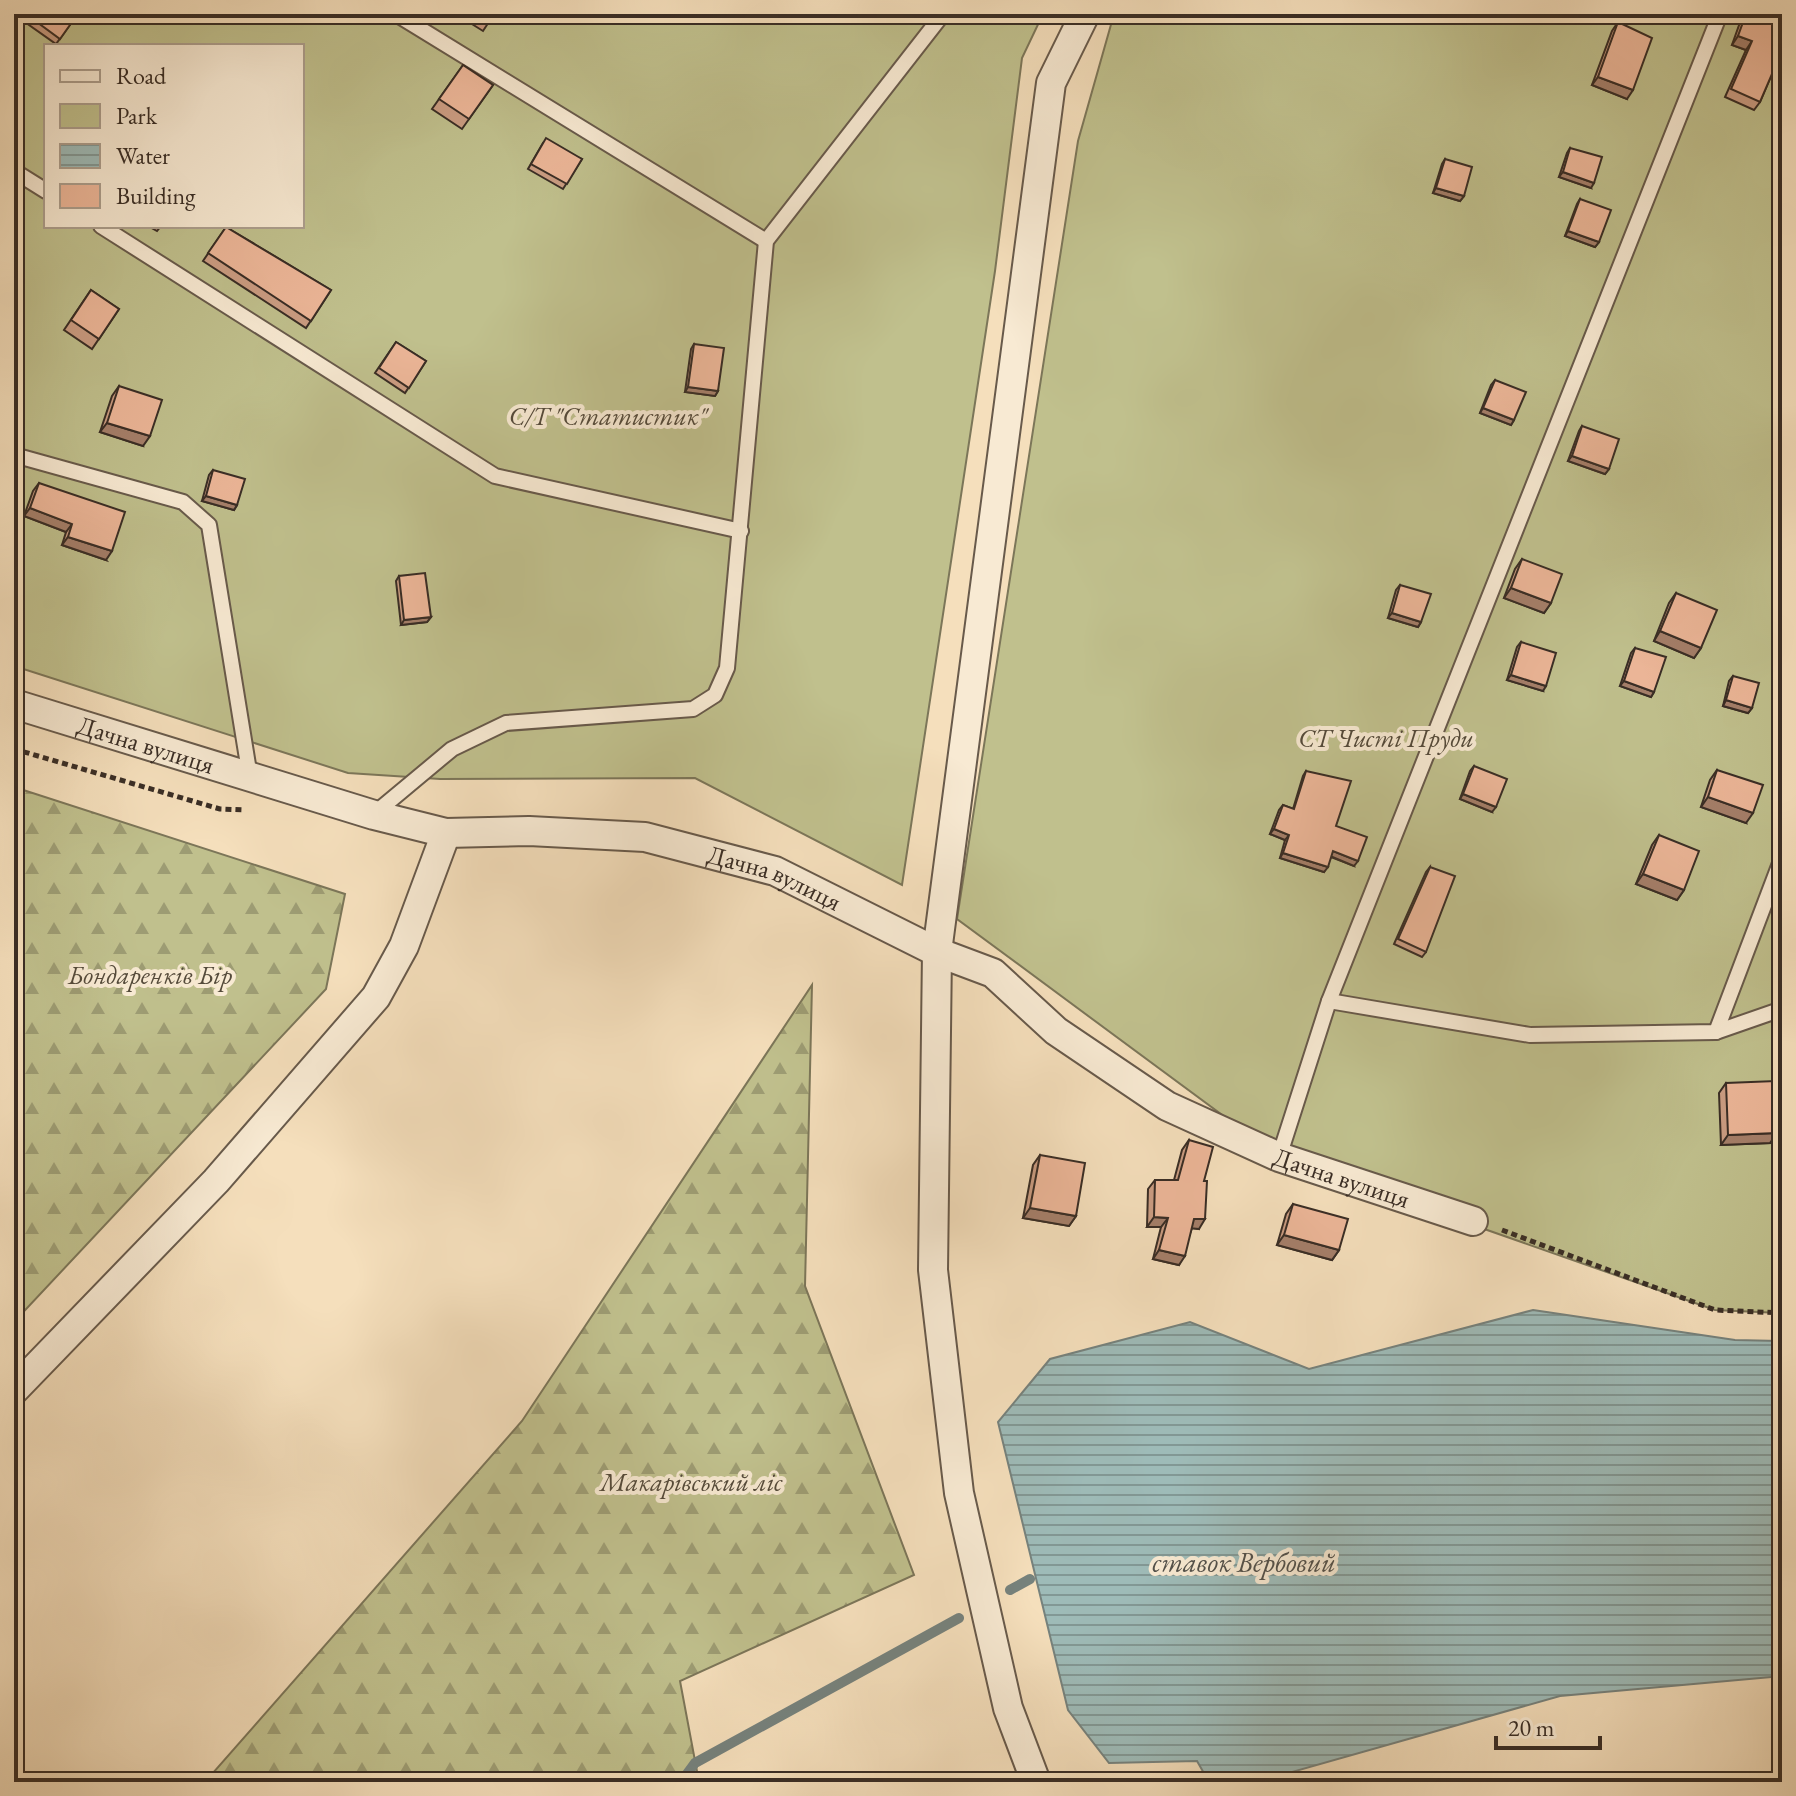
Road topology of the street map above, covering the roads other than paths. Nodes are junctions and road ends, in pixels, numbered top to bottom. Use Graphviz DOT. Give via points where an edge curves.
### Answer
graph roads {
  1 [pos="396,14"];
  2 [pos="943,14"];
  3 [pos="1085,14"];
  4 [pos="1720,14"];
  5 [pos="14,171"];
  6 [pos="44,190"];
  7 [pos="104,228"];
  8 [pos="766,241"];
  9 [pos="14,455"];
  10 [pos="741,531"];
  11 [pos="14,704"];
  12 [pos="250,777"];
  13 [pos="374,815"];
  14 [pos="446,833"];
  15 [pos="1782,858"];
  16 [pos="937,952"];
  17 [pos="1329,1001"];
  18 [pos="1782,1009"];
  19 [pos="1716,1032"];
  20 [pos="1279,1157"];
  21 [pos="1473,1221"];
  22 [pos="14,1390"];
  23 [pos="1036,1782"];
  1 -- 8 [label="lane"];
  2 -- 8 [label="lane"];
  3 -- 16 [label="street" via="1051,83"];
  4 -- 17 [label="lane"];
  5 -- 6 [label="lane"];
  7 -- 10 [label="lane" via="495,476"];
  8 -- 10 [label="lane"];
  9 -- 12 [label="lane" via="183,502 209,525"];
  10 -- 13 [label="lane" via="727,668 715,695 693,709 506,723 452,749"];
  11 -- 12 [label="street, Дачна вулиця"];
  12 -- 13 [label="street, Дачна вулиця"];
  13 -- 14 [label="street, Дачна вулиця"];
  14 -- 16 [label="street, Дачна вулиця" via="645,837 775,871"];
  14 -- 22 [label="street" via="404,946 376,997 216,1181"];
  15 -- 19 [label="lane"];
  16 -- 20 [label="street, Дачна вулиця" via="993,973 1056,1031 1167,1106"];
  16 -- 23 [label="street" via="933,1270 959,1493 1008,1708"];
  17 -- 19 [label="lane" via="1530,1035"];
  17 -- 20 [label="lane"];
  18 -- 19 [label="lane"];
  20 -- 21 [label="street, Дачна вулиця"];
}
